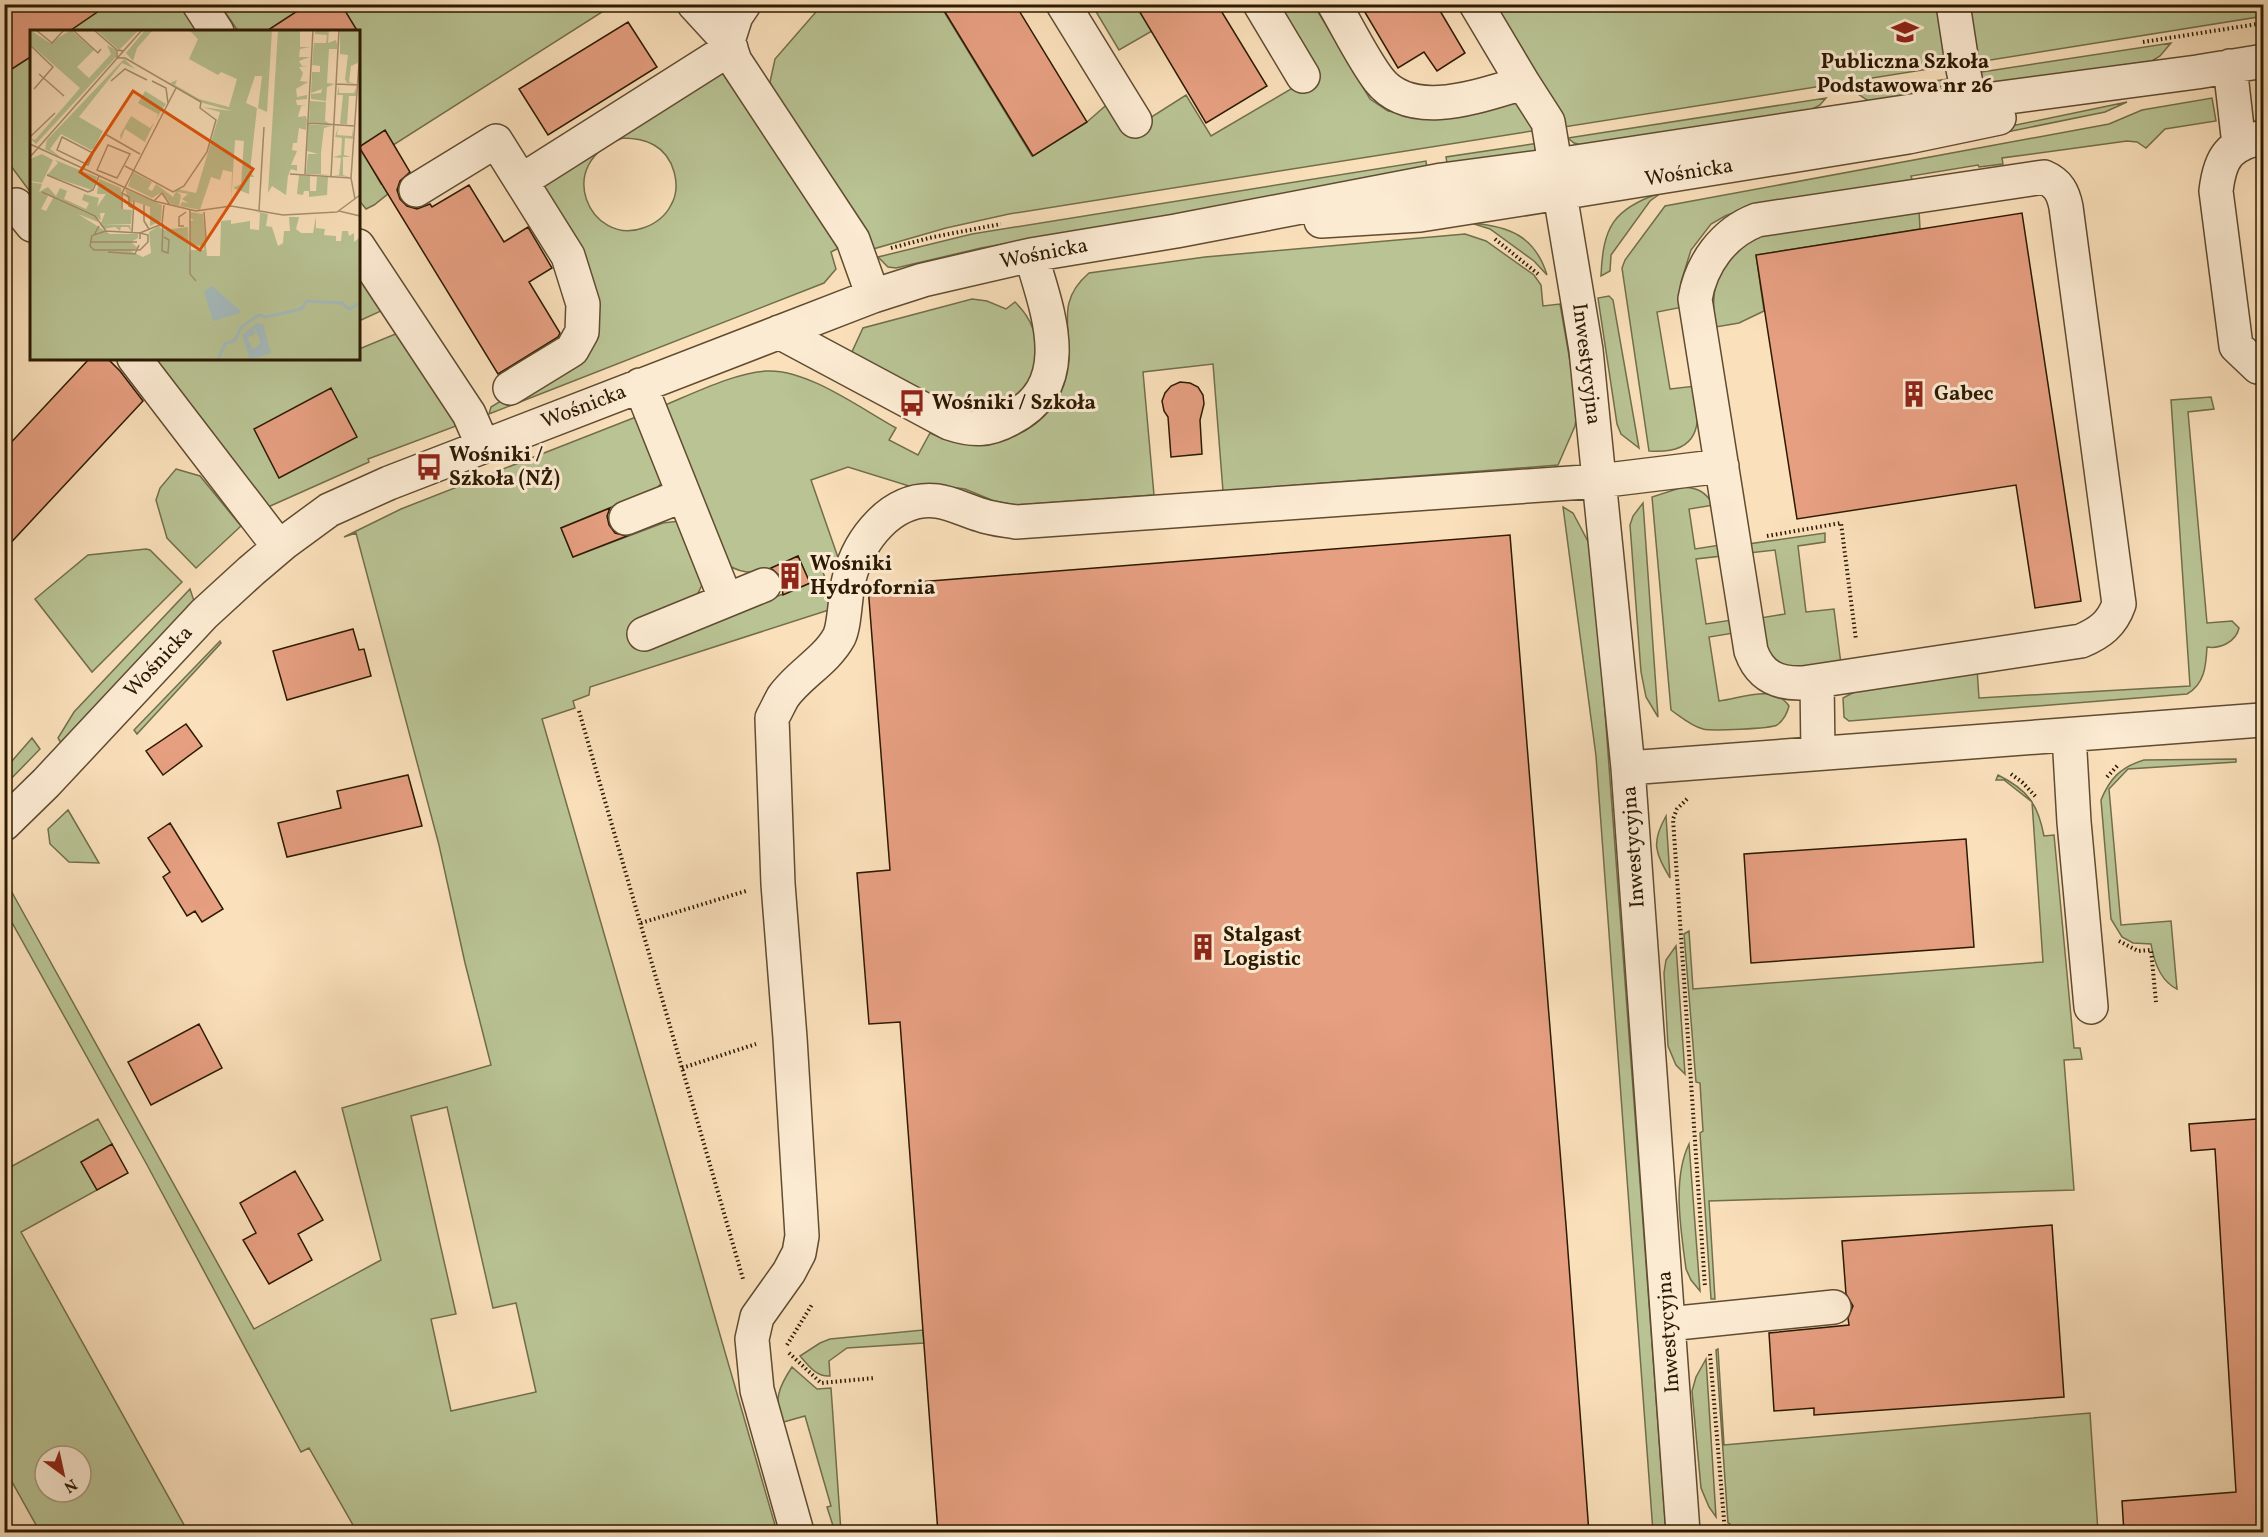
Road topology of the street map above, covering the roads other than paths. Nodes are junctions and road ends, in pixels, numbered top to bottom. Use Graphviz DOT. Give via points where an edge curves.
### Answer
graph roads {
  1 [pos="199,4"];
  2 [pos="694,4"];
  3 [pos="744,4"];
  4 [pos="1063,4"];
  5 [pos="1260,4"];
  6 [pos="1334,4"];
  7 [pos="1476,4"];
  8 [pos="1953,4"];
  9 [pos="216,30"];
  10 [pos="729,45"];
  11 [pos="2264,61"];
  12 [pos="2230,66"];
  13 [pos="1303,76"];
  14 [pos="1523,83"];
  15 [pos="1973,112"];
  16 [pos="1135,121"];
  17 [pos="2251,141"];
  18 [pos="1558,179"];
  19 [pos="521,181"];
  20 [pos="416,190"];
  21 [pos="360,249"];
  22 [pos="1031,255"];
  23 [pos="873,296"];
  24 [pos="779,332"];
  25 [pos="136,360"];
  26 [pos="2264,367"];
  27 [pos="640,385"];
  28 [pos="510,388"];
  29 [pos="483,446"];
  30 [pos="1722,466"];
  31 [pos="1599,481"];
  32 [pos="684,495"];
  33 [pos="626,518"];
  34 [pos="279,546"];
  35 [pos="764,585"];
  36 [pos="726,600"];
  37 [pos="644,634"];
  38 [pos="1817,681"];
  39 [pos="2261,720"];
  40 [pos="2069,735"];
  41 [pos="1818,753"];
  42 [pos="1628,768"];
  43 [pos="4,824"];
  44 [pos="2091,1007"];
  45 [pos="1834,1307"];
  46 [pos="1668,1324"];
  47 [pos="797,1533"];
  48 [pos="1683,1533"];
  1 -- 9 [label="street"];
  2 -- 10 [label="street"];
  3 -- 10 [label="street" via="736,16"];
  4 -- 16 [label="street"];
  5 -- 13 [label="street"];
  6 -- 14 [label="street" via="1380,81 1402,99 1440,104"];
  7 -- 14 [label="street, Inwestycyjna"];
  8 -- 15 [label="street"];
  10 -- 19 [label="street"];
  10 -- 23 [label="street" via="735,61 853,240"];
  11 -- 12 [label="street, Wośnicka"];
  12 -- 15 [label="street, Wośnicka"];
  12 -- 17 [label="street"];
  14 -- 18 [label="street, Inwestycyjna" via="1548,122"];
  15 -- 18 [label="street, Wośnicka"];
  17 -- 26 [label="street" via="2225,155 2218,169 2216,191 2236,345 2258,367"];
  18 -- 22 [label="street, Wośnicka" via="1420,214 1176,231"];
  18 -- 31 [label="street, Inwestycyjna" via="1586,350"];
  19 -- 20 [label="street" via="496,141"];
  19 -- 28 [label="street" via="568,256 583,304 582,332 572,350"];
  21 -- 29 [label="street" via="469,414"];
  22 -- 23 [label="street, Wośnicka"];
  22 -- 24 [label="street" via="1051,325 1054,351 1050,377 1037,398 1018,415 994,428 967,429 949,423"];
  23 -- 24 [label="street, Wośnicka"];
  24 -- 27 [label="street, Wośnicka"];
  25 -- 34 [label="street"];
  27 -- 29 [label="street, Wośnicka"];
  27 -- 32 [label="street"];
  29 -- 34 [label="street, Wośnicka" via="329,510"];
  30 -- 31 [label="street"];
  30 -- 38 [label="street" via="1754,660 1768,677 1778,681"];
  30 -- 38 [label="street" via="1695,299 1706,264 1731,234 1757,220 2044,177 2060,189 2066,207 2120,604 2116,614 2098,633 2081,641"];
  31 -- 42 [label="street, Inwestycyjna"];
  31 -- 47 [label="street" via="1016,522 937,501 912,503 877,524 864,541 849,578 840,636 784,696 772,718 778,884 802,1236 794,1263 757,1317 752,1339 757,1390"];
  32 -- 33 [label="street"];
  32 -- 36 [label="street"];
  34 -- 43 [label="street, Wośnicka" via="204,614"];
  35 -- 36 [label="street"];
  36 -- 37 [label="street"];
  38 -- 41 [label="street"];
  39 -- 40 [label="street"];
  40 -- 41 [label="street"];
  40 -- 44 [label="street"];
  41 -- 42 [label="street"];
  42 -- 46 [label="street, Inwestycyjna"];
  45 -- 46 [label="street"];
  46 -- 48 [label="street, Inwestycyjna"];
}
